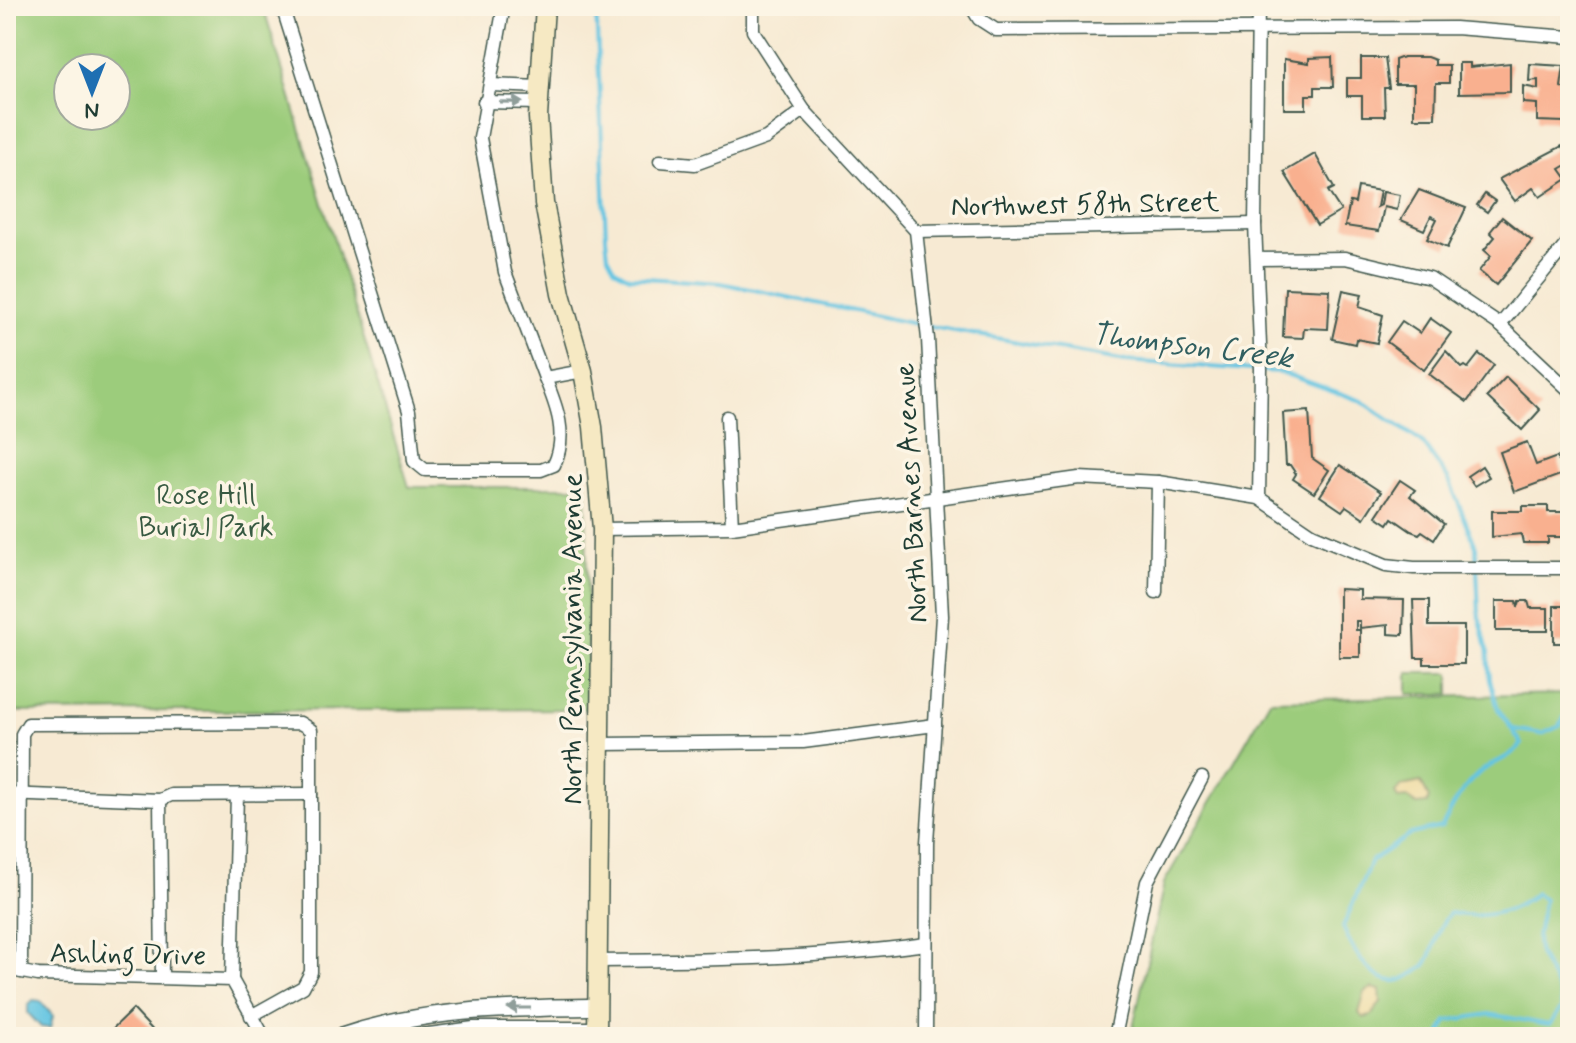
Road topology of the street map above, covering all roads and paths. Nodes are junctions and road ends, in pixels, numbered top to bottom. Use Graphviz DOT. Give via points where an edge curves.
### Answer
graph roads {
  1 [pos="282,6"];
  2 [pos="504,6"];
  3 [pos="545,6"];
  4 [pos="753,6"];
  5 [pos="971,6"];
  6 [pos="1258,6"];
  7 [pos="1258,27"];
  8 [pos="1570,37"];
  9 [pos="491,85"];
  10 [pos="539,95"];
  11 [pos="484,102"];
  12 [pos="804,110"];
  13 [pos="660,161"];
  14 [pos="1255,224"];
  15 [pos="916,231"];
  16 [pos="1570,240"];
  17 [pos="1258,259"];
  18 [pos="1500,325"];
  19 [pos="583,371"];
  20 [pos="545,378"];
  21 [pos="1570,391"];
  22 [pos="727,417"];
  23 [pos="1158,482"];
  24 [pos="1259,498"];
  25 [pos="933,501"];
  26 [pos="732,527"];
  27 [pos="602,529"];
  28 [pos="1570,568"];
  29 [pos="1156,592"];
  30 [pos="935,725"];
  31 [pos="602,744"];
  32 [pos="1202,778"];
  33 [pos="6,794"];
  34 [pos="311,794"];
  35 [pos="22,795"];
  36 [pos="237,795"];
  37 [pos="160,800"];
  38 [pos="926,944"];
  39 [pos="597,961"];
  40 [pos="6,969"];
  41 [pos="21,972"];
  42 [pos="162,976"];
  43 [pos="232,980"];
  44 [pos="597,1007"];
  45 [pos="251,1016"];
  46 [pos="597,1034"];
  47 [pos="264,1037"];
  48 [pos="340,1037"];
  49 [pos="422,1037"];
  50 [pos="926,1037"];
  51 [pos="1115,1037"];
  1 -- 20 [label="street" via="409,411 414,461 425,470 541,470 554,465 562,448 558,409"];
  2 -- 9 [label="street"];
  3 -- 10 [label="main road, North Pennsylvania Avenue"];
  4 -- 12 [label="street" via="753,31"];
  5 -- 7 [label="street" via="996,30"];
  6 -- 7 [label="street"];
  7 -- 8 [label="street" via="1455,28"];
  7 -- 14 [label="street"];
  9 -- 10 [label="street"];
  9 -- 11 [label="street"];
  11 -- 10 [label="street, one-way"];
  10 -- 19 [label="main road, North Pennsylvania Avenue" via="540,162 550,241"];
  11 -- 20 [label="street" via="480,138 505,272"];
  12 -- 13 [label="street" via="766,138 695,164"];
  12 -- 15 [label="street"];
  14 -- 15 [label="street, Northwest 58th Street"];
  14 -- 17 [label="street"];
  15 -- 25 [label="street, North Barnes Avenue" via="928,339"];
  16 -- 18 [label="street"];
  17 -- 18 [label="street" via="1345,258 1430,278"];
  17 -- 24 [label="street"];
  18 -- 21 [label="street"];
  19 -- 20 [label="street"];
  19 -- 27 [label="main road, North Pennsylvania Avenue" via="597,452"];
  22 -- 26 [label="street"];
  23 -- 24 [label="street"];
  23 -- 25 [label="street" via="1079,478"];
  23 -- 29 [label="street"];
  24 -- 28 [label="street" via="1312,534 1400,567"];
  25 -- 26 [label="street"];
  25 -- 30 [label="street, North Barnes Avenue" via="942,616"];
  26 -- 27 [label="street"];
  27 -- 31 [label="main road, North Pennsylvania Avenue"];
  30 -- 31 [label="street" via="803,742"];
  30 -- 38 [label="street, North Barnes Avenue"];
  31 -- 39 [label="main road, North Pennsylvania Avenue"];
  32 -- 51 [label="street" via="1147,882"];
  33 -- 35 [label="street"];
  34 -- 35 [label="street" via="311,730 300,723 28,724 22,734"];
  34 -- 36 [label="street"];
  34 -- 45 [label="street" via="311,972 303,987"];
  35 -- 37 [label="street"];
  35 -- 41 [label="street"];
  36 -- 37 [label="street" via="171,795"];
  36 -- 43 [label="street"];
  37 -- 42 [label="street"];
  38 -- 39 [label="street" via="765,960"];
  38 -- 50 [label="street, North Barnes Avenue"];
  39 -- 44 [label="main road, North Pennsylvania Avenue"];
  40 -- 41 [label="street, Ashling Drive"];
  41 -- 42 [label="street, Ashling Drive"];
  42 -- 43 [label="street, Ashling Drive"];
  43 -- 45 [label="street, Ashling Drive"];
  44 -- 46 [label="main road, North Pennsylvania Avenue"];
  44 -- 48 [label="street, one-way" via="474,1009 400,1019"];
  45 -- 47 [label="street, Ashling Drive"];
  46 -- 49 [label="street" via="474,1030"];
}
